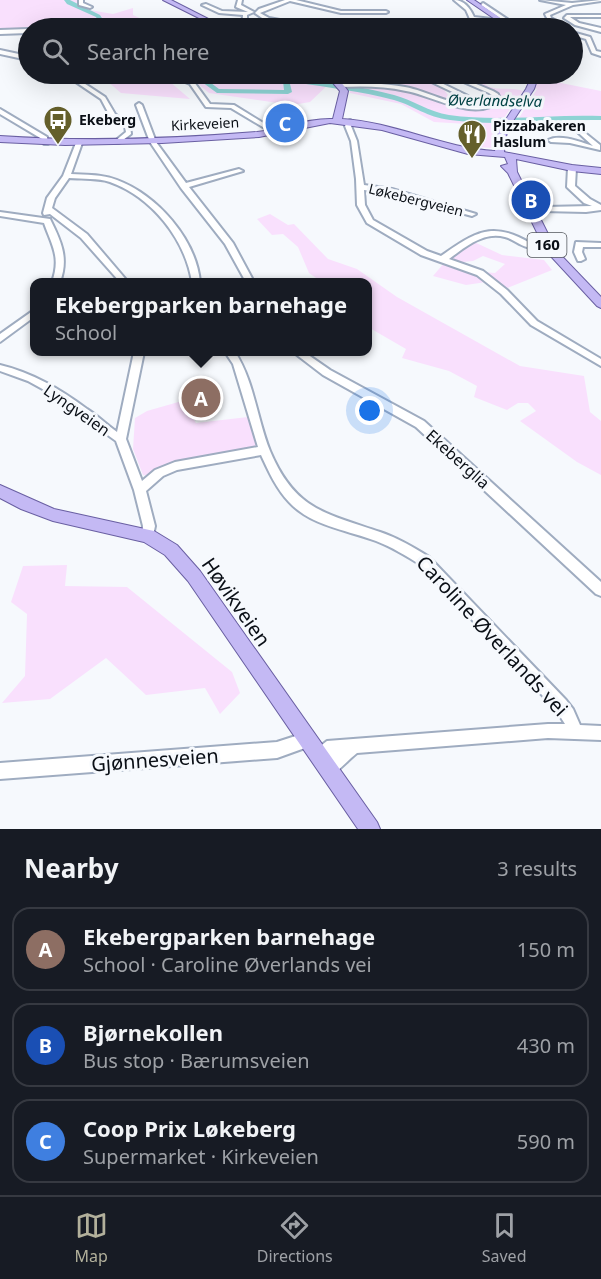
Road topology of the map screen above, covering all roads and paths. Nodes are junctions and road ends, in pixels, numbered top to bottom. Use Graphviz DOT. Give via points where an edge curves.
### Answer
graph roads {
  1 [pos="81,0"];
  2 [pos="166,0"];
  3 [pos="240,0"];
  4 [pos="290,0"];
  5 [pos="456,0"];
  6 [pos="470,0"];
  7 [pos="542,0"];
  8 [pos="601,0"];
  9 [pos="590,1"];
  10 [pos="572,4"];
  11 [pos="204,5"];
  12 [pos="481,6"];
  13 [pos="90,7"];
  14 [pos="601,7"];
  15 [pos="255,12"];
  16 [pos="386,12"];
  17 [pos="245,14"];
  18 [pos="601,16"];
  19 [pos="203,18"];
  20 [pos="245,18"];
  21 [pos="265,18"];
  22 [pos="472,18"];
  23 [pos="495,18"];
  24 [pos="501,18"];
  25 [pos="550,18"];
  26 [pos="567,18"];
  27 [pos="583,25"];
  28 [pos="601,30"];
  29 [pos="18,31"];
  30 [pos="0,32"];
  31 [pos="583,36"];
  32 [pos="0,52"];
  33 [pos="601,54"];
  34 [pos="18,56"];
  35 [pos="82,84"];
  36 [pos="193,84"];
  37 [pos="339,84"];
  38 [pos="440,84"];
  39 [pos="472,84"];
  40 [pos="532,84"];
  41 [pos="465,96"];
  42 [pos="139,105"];
  43 [pos="0,111"];
  44 [pos="337,121"];
  45 [pos="350,122"];
  46 [pos="574,126"];
  47 [pos="274,132"];
  48 [pos="0,139"];
  49 [pos="152,140"];
  50 [pos="551,140"];
  51 [pos="117,141"];
  52 [pos="46,143"];
  53 [pos="79,143"];
  54 [pos="600,150"];
  55 [pos="504,157"];
  56 [pos="572,168"];
  57 [pos="239,171"];
  58 [pos="601,171"];
  59 [pos="67,176"];
  60 [pos="184,186"];
  61 [pos="361,187"];
  62 [pos="48,208"];
  63 [pos="600,208"];
  64 [pos="545,209"];
  65 [pos="0,214"];
  66 [pos="472,214"];
  67 [pos="47,221"];
  68 [pos="527,245"];
  69 [pos="601,245"];
  70 [pos="443,259"];
  71 [pos="581,259"];
  72 [pos="57,278"];
  73 [pos="121,278"];
  74 [pos="196,278"];
  75 [pos="248,278"];
  76 [pos="601,304"];
  77 [pos="30,315"];
  78 [pos="5,331"];
  79 [pos="0,339"];
  80 [pos="139,356"];
  81 [pos="233,356"];
  82 [pos="304,356"];
  83 [pos="601,363"];
  84 [pos="0,368"];
  85 [pos="121,439"];
  86 [pos="264,450"];
  87 [pos="140,490"];
  88 [pos="0,492"];
  89 [pos="148,536"];
  90 [pos="601,590"];
  91 [pos="575,730"];
  92 [pos="601,733"];
  93 [pos="308,740"];
  94 [pos="324,762"];
  95 [pos="0,771"];
  96 [pos="370,829"];
  1 -- 13 [label="street" via="81,4"];
  2 -- 19 [label="main road"];
  3 -- 15 [label="street" via="238,6"];
  4 -- 15 [label="street"];
  4 -- 16 [label="street" via="341,12"];
  5 -- 22 [label="street"];
  6 -- 12 [label="main road"];
  7 -- 10 [label="street"];
  8 -- 9 [label="street"];
  9 -- 10 [label="street"];
  10 -- 14 [label="street"];
  10 -- 25 [label="street" via="546,15"];
  11 -- 17 [label="street" via="220,12"];
  12 -- 23 [label="main road"];
  12 -- 24 [label="street"];
  15 -- 17 [label="street"];
  15 -- 21 [label="street"];
  17 -- 20 [label="street"];
  18 -- 26 [label="street" via="568,13"];
  27 -- 28 [label="street"];
  29 -- 30 [label="street"];
  31 -- 33 [label="street" via="588,38 594,52"];
  32 -- 34 [label="street"];
  35 -- 51 [label="street" via="103,98 112,115 128,126 129,134"];
  36 -- 47 [label="street" via="208,106 234,107"];
  37 -- 39 [label="street" via="405,88 473,107 488,107 498,101 496,95"];
  37 -- 44 [label="main road" via="344,96"];
  38 -- 41 [label="street"];
  40 -- 55 [label="main road, 160" via="503,130"];
  42 -- 49 [label="street"];
  43 -- 52 [label="street" via="45,138"];
  44 -- 45 [label="main road, Kirkeveien"];
  44 -- 47 [label="main road, Kirkeveien"];
  45 -- 55 [label="main road, Kirkeveien" via="465,152"];
  45 -- 61 [label="street, Løkebergveien"];
  46 -- 54 [label="street"];
  47 -- 49 [label="main road, Kirkeveien"];
  48 -- 52 [label="main road, Kirkeveien"];
  49 -- 51 [label="main road, Kirkeveien"];
  49 -- 60 [label="street"];
  50 -- 54 [label="street"];
  51 -- 53 [label="main road, Kirkeveien"];
  52 -- 53 [label="main road, Kirkeveien"];
  53 -- 59 [label="street"];
  55 -- 56 [label="main road, Kirkeveien"];
  55 -- 76 [label="main road, 160" via="551,251"];
  56 -- 58 [label="main road, Kirkeveien"];
  56 -- 63 [label="street" via="571,187"];
  57 -- 60 [label="street"];
  59 -- 62 [label="street"];
  59 -- 74 [label="street" via="111,180 148,203 183,243 194,264"];
  60 -- 75 [label="street" via="236,253"];
  61 -- 66 [label="street, Løkebergveien"];
  61 -- 70 [label="street, Løkebergveien" via="361,205 370,221 398,239"];
  62 -- 67 [label="street"];
  62 -- 73 [label="street" via="93,245"];
  63 -- 64 [label="street"];
  65 -- 67 [label="street"];
  67 -- 72 [label="street" via="61,253"];
  68 -- 70 [label="street" via="517,238 488,231"];
  69 -- 71 [label="street" via="579,244"];
  70 -- 83 [label="street, Løkebergveien" via="486,277 534,323"];
  77 -- 78 [label="street"];
  78 -- 79 [label="street"];
  80 -- 85 [label="street"];
  81 -- 86 [label="street, Caroline Øverlands vei"];
  82 -- 90 [label="street, Ekeberglia" via="420,424"];
  84 -- 85 [label="street, Lyngveien" via="40,384"];
  85 -- 87 [label="street"];
  86 -- 87 [label="street" via="175,466 159,473"];
  86 -- 91 [label="street, Caroline Øverlands vei" via="279,485 310,513 405,548 424,561 561,705"];
  87 -- 89 [label="street"];
  88 -- 89 [label="main road, Høvikveien" via="53,515"];
  89 -- 93 [label="main road, Høvikveien" via="171,550 194,576"];
  91 -- 92 [label="street"];
  91 -- 94 [label="street" via="353,747 336,760"];
  93 -- 94 [label="main road, Høvikveien"];
  93 -- 95 [label="street, Gjønnesveien" via="266,751"];
  94 -- 96 [label="main road, Høvikveien"];
}
